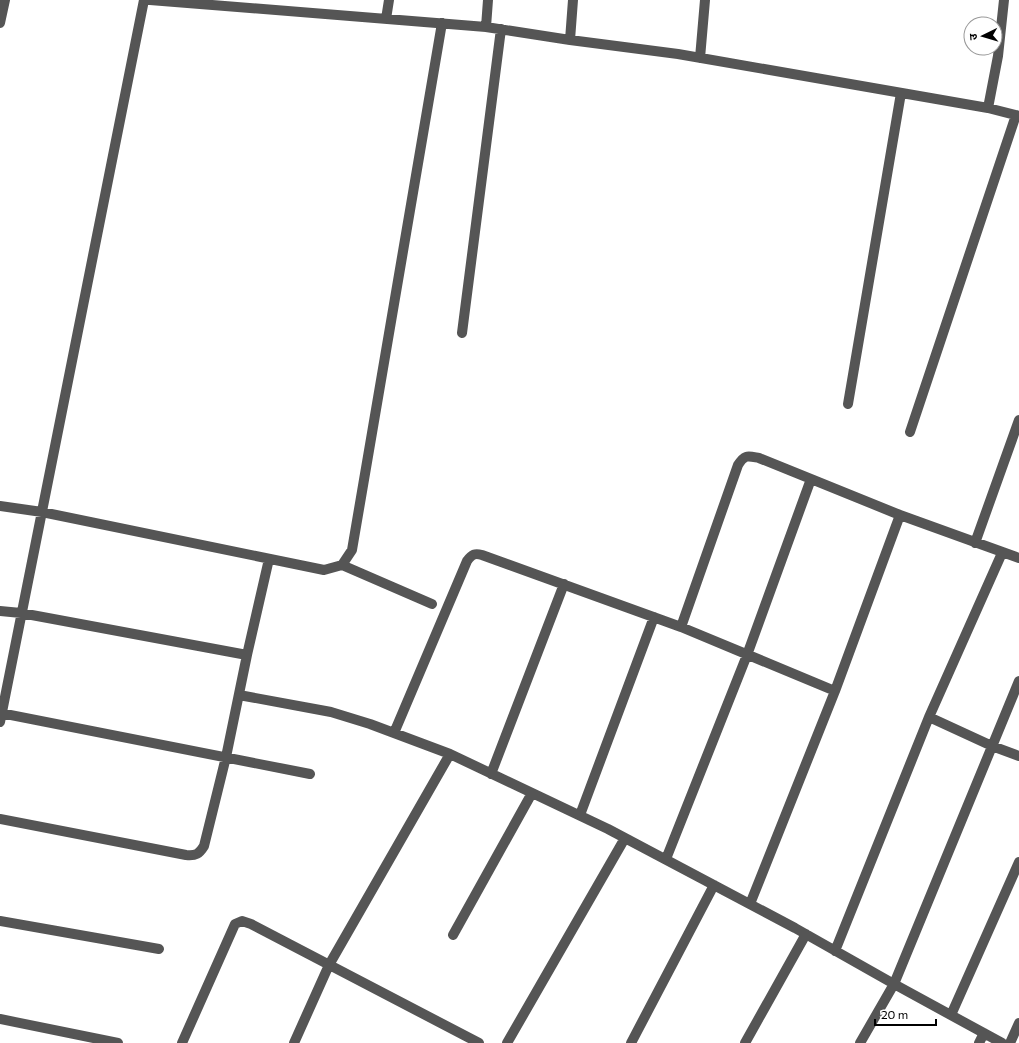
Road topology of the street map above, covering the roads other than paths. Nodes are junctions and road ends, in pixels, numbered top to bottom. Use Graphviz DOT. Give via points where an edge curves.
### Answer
graph roads {
  1 [pos="5,0"];
  2 [pos="144,0"];
  3 [pos="150,0"];
  4 [pos="389,0"];
  5 [pos="488,0"];
  6 [pos="573,0"];
  7 [pos="705,0"];
  8 [pos="1004,0"];
  9 [pos="386,19"];
  10 [pos="0,23"];
  11 [pos="442,23"];
  12 [pos="486,27"];
  13 [pos="501,29"];
  14 [pos="570,40"];
  15 [pos="700,58"];
  16 [pos="901,93"];
  17 [pos="988,108"];
  18 [pos="1018,115"];
  19 [pos="462,333"];
  20 [pos="848,404"];
  21 [pos="1019,420"];
  22 [pos="910,432"];
  23 [pos="811,479"];
  24 [pos="0,506"];
  25 [pos="42,512"];
  26 [pos="900,515"];
  27 [pos="975,543"];
  28 [pos="1002,553"];
  29 [pos="1019,558"];
  30 [pos="270,559"];
  31 [pos="342,565"];
  32 [pos="564,584"];
  33 [pos="432,604"];
  34 [pos="0,611"];
  35 [pos="22,613"];
  36 [pos="654,617"];
  37 [pos="681,627"];
  38 [pos="747,654"];
  39 [pos="247,655"];
  40 [pos="1019,681"];
  41 [pos="835,691"];
  42 [pos="239,695"];
  43 [pos="1,716"];
  44 [pos="929,717"];
  45 [pos="394,733"];
  46 [pos="992,746"];
  47 [pos="450,754"];
  48 [pos="1019,756"];
  49 [pos="226,757"];
  50 [pos="310,774"];
  51 [pos="492,774"];
  52 [pos="532,793"];
  53 [pos="580,815"];
  54 [pos="0,819"];
  55 [pos="625,838"];
  56 [pos="666,859"];
  57 [pos="1019,862"];
  58 [pos="714,885"];
  59 [pos="750,904"];
  60 [pos="0,921"];
  61 [pos="806,934"];
  62 [pos="453,935"];
  63 [pos="159,949"];
  64 [pos="835,951"];
  65 [pos="329,965"];
  66 [pos="894,984"];
  67 [pos="951,1014"];
  68 [pos="0,1019"];
  69 [pos="1019,1023"];
  70 [pos="984,1033"];
  71 [pos="118,1043"];
  72 [pos="182,1043"];
  73 [pos="294,1043"];
  74 [pos="479,1043"];
  75 [pos="507,1043"];
  76 [pos="631,1043"];
  77 [pos="745,1043"];
  78 [pos="860,1043"];
  79 [pos="979,1043"];
  80 [pos="1002,1043"];
  81 [pos="1010,1043"];
  1 -- 10 [label="street"];
  2 -- 25 [label="street"];
  3 -- 9 [label="street"];
  4 -- 9 [label="street"];
  5 -- 12 [label="street"];
  6 -- 14 [label="street"];
  7 -- 15 [label="street"];
  8 -- 17 [label="street" via="998,56"];
  9 -- 11 [label="street"];
  11 -- 12 [label="street"];
  11 -- 31 [label="street" via="352,550"];
  12 -- 13 [label="street"];
  13 -- 14 [label="street"];
  13 -- 19 [label="street"];
  14 -- 15 [label="street"];
  15 -- 16 [label="street"];
  16 -- 17 [label="street"];
  16 -- 20 [label="street"];
  17 -- 18 [label="street"];
  18 -- 22 [label="street"];
  21 -- 27 [label="street"];
  23 -- 26 [label="street"];
  23 -- 37 [label="street" via="759,458 742,458"];
  23 -- 38 [label="street"];
  24 -- 25 [label="street"];
  25 -- 30 [label="street"];
  25 -- 35 [label="street"];
  26 -- 27 [label="street"];
  26 -- 41 [label="street"];
  27 -- 28 [label="street"];
  28 -- 29 [label="street"];
  28 -- 44 [label="street"];
  30 -- 31 [label="street" via="324,570"];
  30 -- 39 [label="street"];
  31 -- 33 [label="street"];
  32 -- 36 [label="street"];
  32 -- 45 [label="street" via="476,553 471,556"];
  32 -- 51 [label="street"];
  34 -- 35 [label="street"];
  35 -- 39 [label="street"];
  35 -- 43 [label="street"];
  36 -- 37 [label="street"];
  36 -- 53 [label="street"];
  37 -- 38 [label="street"];
  38 -- 41 [label="street"];
  38 -- 56 [label="street"];
  39 -- 42 [label="street"];
  40 -- 46 [label="street"];
  41 -- 59 [label="street"];
  42 -- 45 [label="street" via="331,712"];
  42 -- 49 [label="street"];
  43 -- 49 [label="street"];
  44 -- 46 [label="street"];
  44 -- 64 [label="street"];
  45 -- 47 [label="street"];
  46 -- 48 [label="street"];
  46 -- 66 [label="street"];
  47 -- 51 [label="street"];
  47 -- 65 [label="street"];
  49 -- 50 [label="street"];
  49 -- 54 [label="street" via="204,846 194,856"];
  51 -- 52 [label="street"];
  52 -- 53 [label="street"];
  52 -- 62 [label="street"];
  53 -- 55 [label="street"];
  55 -- 56 [label="street"];
  55 -- 75 [label="street"];
  56 -- 58 [label="street"];
  57 -- 67 [label="street"];
  58 -- 59 [label="street"];
  58 -- 76 [label="street"];
  59 -- 61 [label="street"];
  60 -- 63 [label="street"];
  61 -- 64 [label="street"];
  61 -- 77 [label="street"];
  64 -- 66 [label="street"];
  65 -- 72 [label="street" via="251,924 242,921 235,924"];
  65 -- 73 [label="street"];
  65 -- 74 [label="street"];
  66 -- 67 [label="street"];
  66 -- 78 [label="street"];
  67 -- 70 [label="street"];
  68 -- 71 [label="street"];
  69 -- 81 [label="street"];
  70 -- 79 [label="street"];
  70 -- 80 [label="street"];
}
